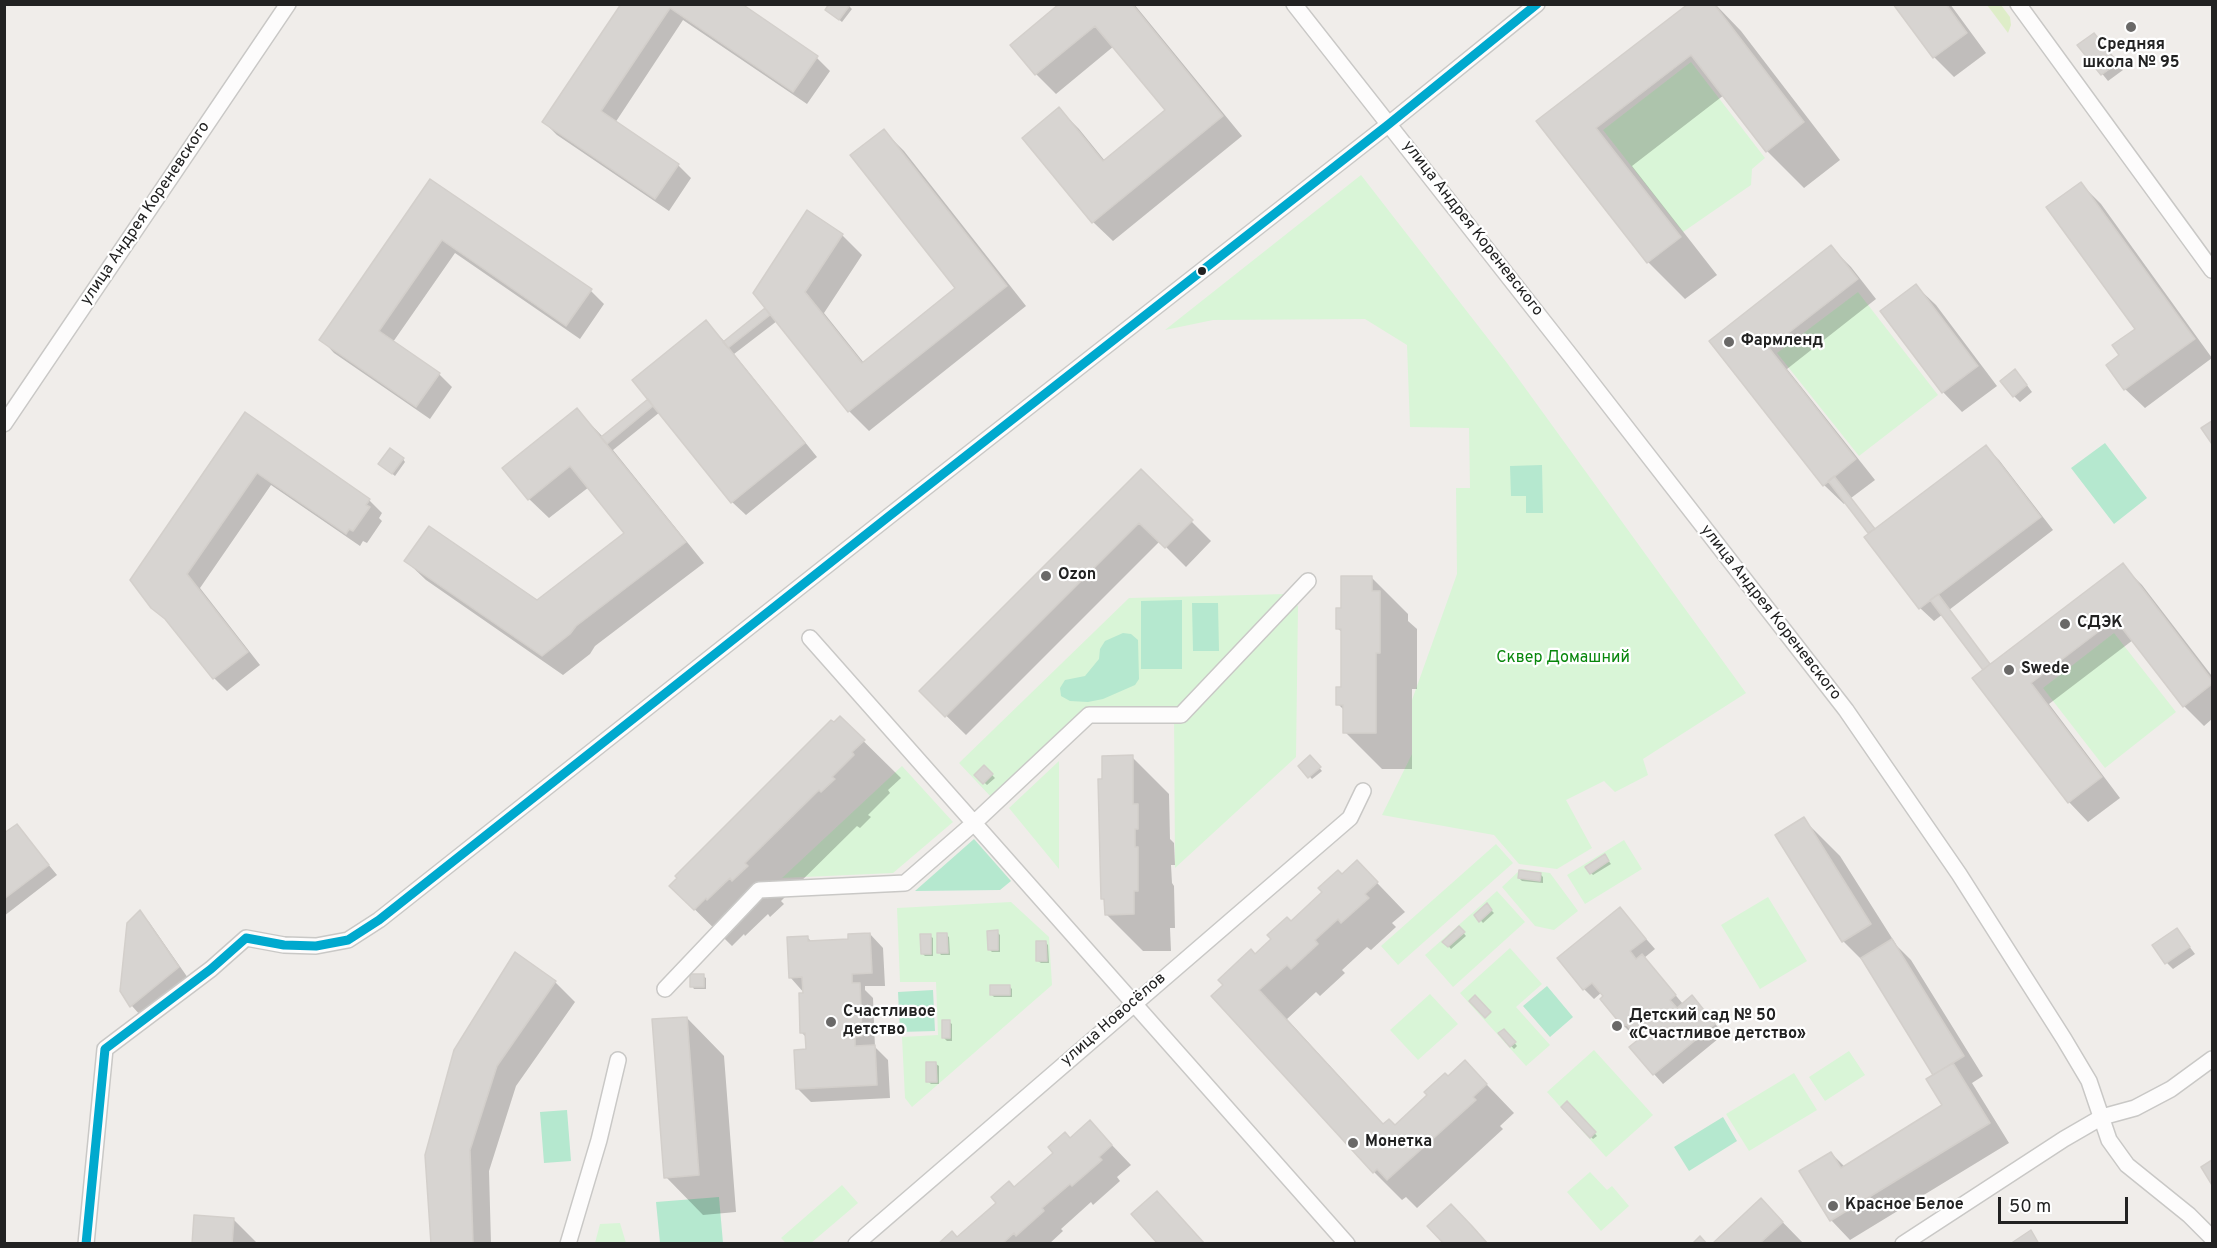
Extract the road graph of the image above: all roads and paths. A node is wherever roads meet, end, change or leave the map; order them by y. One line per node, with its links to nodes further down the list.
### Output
1 (288, 4): 7 (street, улица Андрея Кореневского)
2 (1294, 4): 5 (street, улица Андрея Кореневского)
3 (1537, 4): 5 (street)
4 (2018, 4): 6 (street)
5 (1389, 124): 16 (street, улица Андрея Кореневского); 18 (street)
6 (2212, 270)
7 (4, 424)
8 (1308, 581): 11 (street)
9 (810, 638): 11 (street)
10 (1364, 791): 13 (street, улица Новосёлов)
11 (974, 823): 12 (street); 13 (street)
12 (665, 989)
13 (1134, 1003): 20 (street, улица Новосёлов); 21 (street)
14 (2212, 1059): 16 (street)
15 (618, 1060): 19 (street)
16 (2102, 1118): 17 (street, улица Андрея Кореневского); 22 (street)
17 (2212, 1238)
18 (86, 1244)
19 (568, 1244)
20 (856, 1244)
21 (1347, 1244)
22 (1903, 1244)

